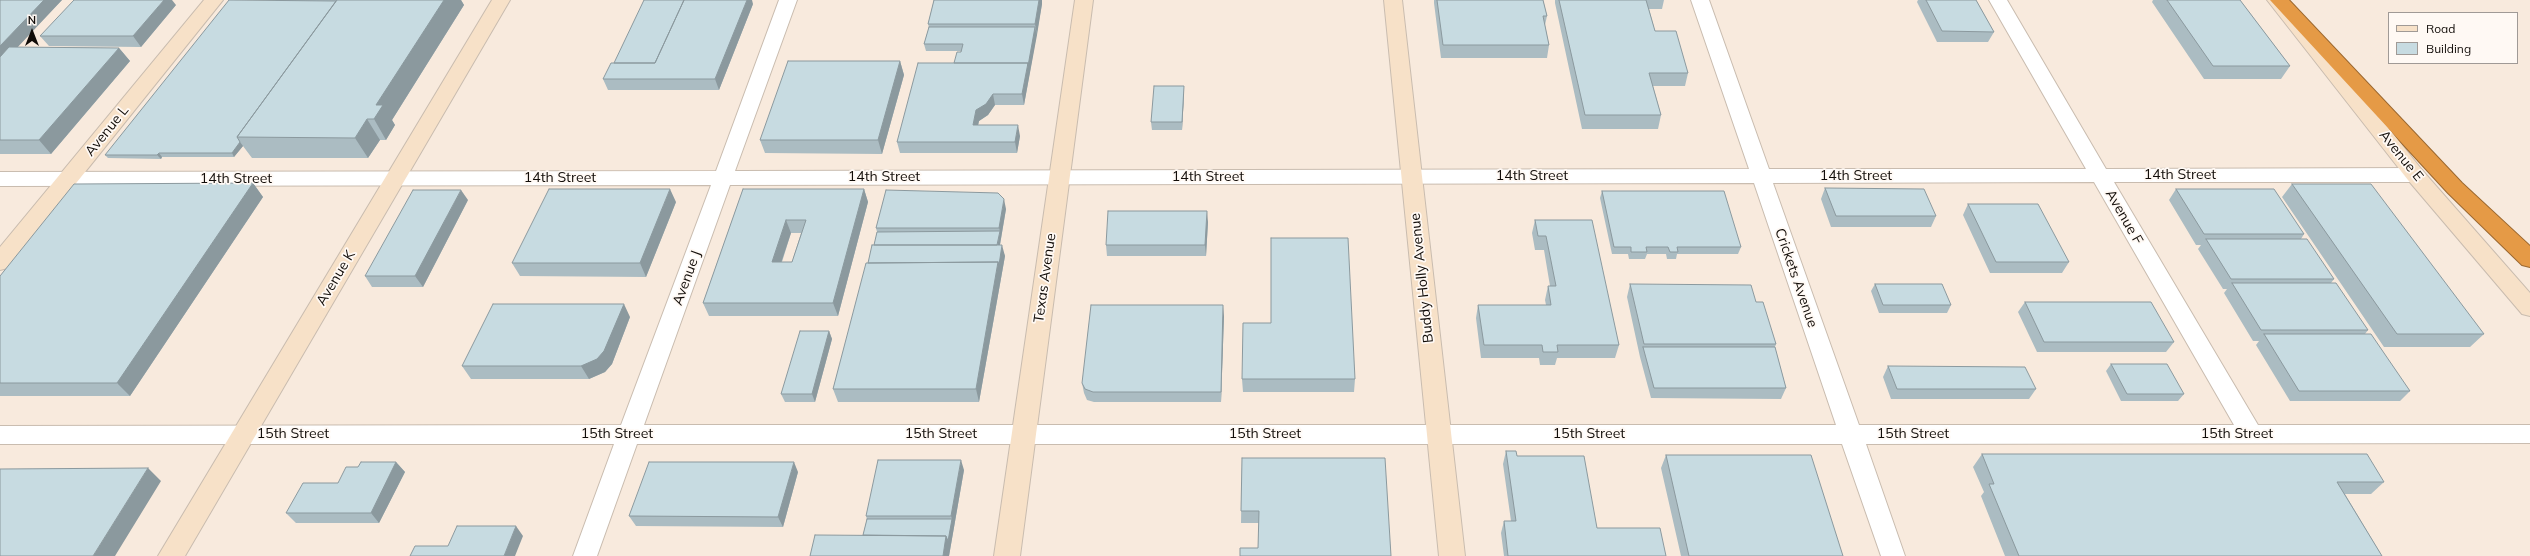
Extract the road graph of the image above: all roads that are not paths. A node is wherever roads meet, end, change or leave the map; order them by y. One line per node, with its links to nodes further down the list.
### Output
1 (214, 0): 17 (main road, Avenue L)
2 (501, 0): 14 (main road, Avenue K)
3 (788, 0): 15 (street, Avenue J)
4 (1084, 0): 13 (main road, Texas Avenue)
5 (1393, 0): 11 (main road, Buddy Holly Avenue)
6 (1700, 0): 12 (street, Crickets Avenue)
7 (1998, 0): 9 (street, Avenue F)
8 (2278, 0): 10 (main road, Avenue E); 18 (highway)
9 (2099, 175): 10 (street, 14th Street); 12 (street, 14th Street); 27 (street, Avenue F)
10 (2415, 175): 20 (main road, Avenue E)
11 (1411, 176): 12 (street, 14th Street); 13 (street, 14th Street); 25 (main road, Buddy Holly Avenue)
12 (1761, 176): 26 (street, Crickets Avenue)
13 (1059, 177): 15 (street, 14th Street); 24 (main road, Texas Avenue)
14 (395, 178): 15 (street, 14th Street); 17 (street, 14th Street); 22 (main road, Avenue K)
15 (724, 178): 23 (street, Avenue J)
16 (0, 179): 17 (street, 14th Street)
17 (68, 179): 19 (main road, Avenue L)
18 (2530, 258)
19 (0, 262)
20 (2530, 308)
21 (0, 434): 22 (street, 15th Street)
22 (243, 434): 23 (street, 15th Street); 29 (main road, Avenue K)
23 (630, 434): 24 (street, 15th Street); 30 (street, Avenue J)
24 (1024, 434): 25 (street, 15th Street); 31 (main road, Texas Avenue)
25 (1439, 434): 26 (street, 15th Street); 32 (main road, Buddy Holly Avenue)
26 (1850, 434): 27 (street, 15th Street); 33 (street, Crickets Avenue)
27 (2251, 434): 28 (street, 15th Street)
28 (2530, 434)
29 (171, 556)
30 (585, 556)
31 (1007, 556)
32 (1452, 556)
33 (1893, 556)

